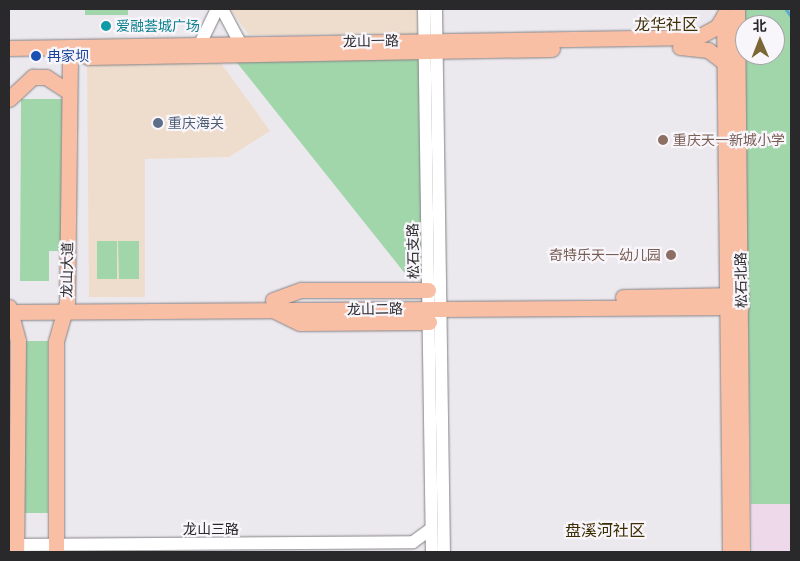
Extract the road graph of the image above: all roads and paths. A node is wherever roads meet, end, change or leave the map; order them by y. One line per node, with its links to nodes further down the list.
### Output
1 (424, 9): 7 (street, 松石支路)
2 (436, 9): 7 (street, 松石支路)
3 (728, 11): 7 (main road, 龙山一路); 11 (main road, 松石北路); 14 (main road, 松石北路)
4 (220, 13): 5 (street); 6 (street)
5 (240, 43): 6 (main road, 龙山一路); 7 (main road, 龙山一路)
6 (200, 44): 9 (main road, 龙山一路)
7 (431, 45): 9 (main road, 龙山一路); 11 (main road, 龙山一路); 15 (street, 松石支路)
8 (9, 48): 9 (main road, 龙山一路)
9 (70, 52): 10 (main road, 龙山一路); 12 (main road, 龙山大道)
10 (9, 58)
11 (725, 64): 14 (main road, 松石北路)
12 (70, 92): 13 (main road); 17 (main road, 龙山大道)
13 (9, 99)
14 (735, 301): 15 (main road, 龙山二路); 25 (main road, 松石北路); 26 (main road, 松石北路)
15 (433, 304): 16 (main road, 龙山二路); 16 (main road); 19 (street, 松石支路); 24 (street, 松石支路)
16 (274, 305): 17 (main road, 龙山二路)
17 (65, 307): 18 (main road, 龙山二路); 22 (main road, 龙山大道)
18 (9, 309): 21 (main road)
19 (431, 529): 20 (street); 23 (street, 松石支路)
20 (413, 542): 22 (street, 龙山三路); 23 (street)
21 (14, 548): 22 (street, 龙山三路)
22 (56, 549)
23 (430, 552)
24 (444, 552)
25 (730, 552)
26 (742, 552)

